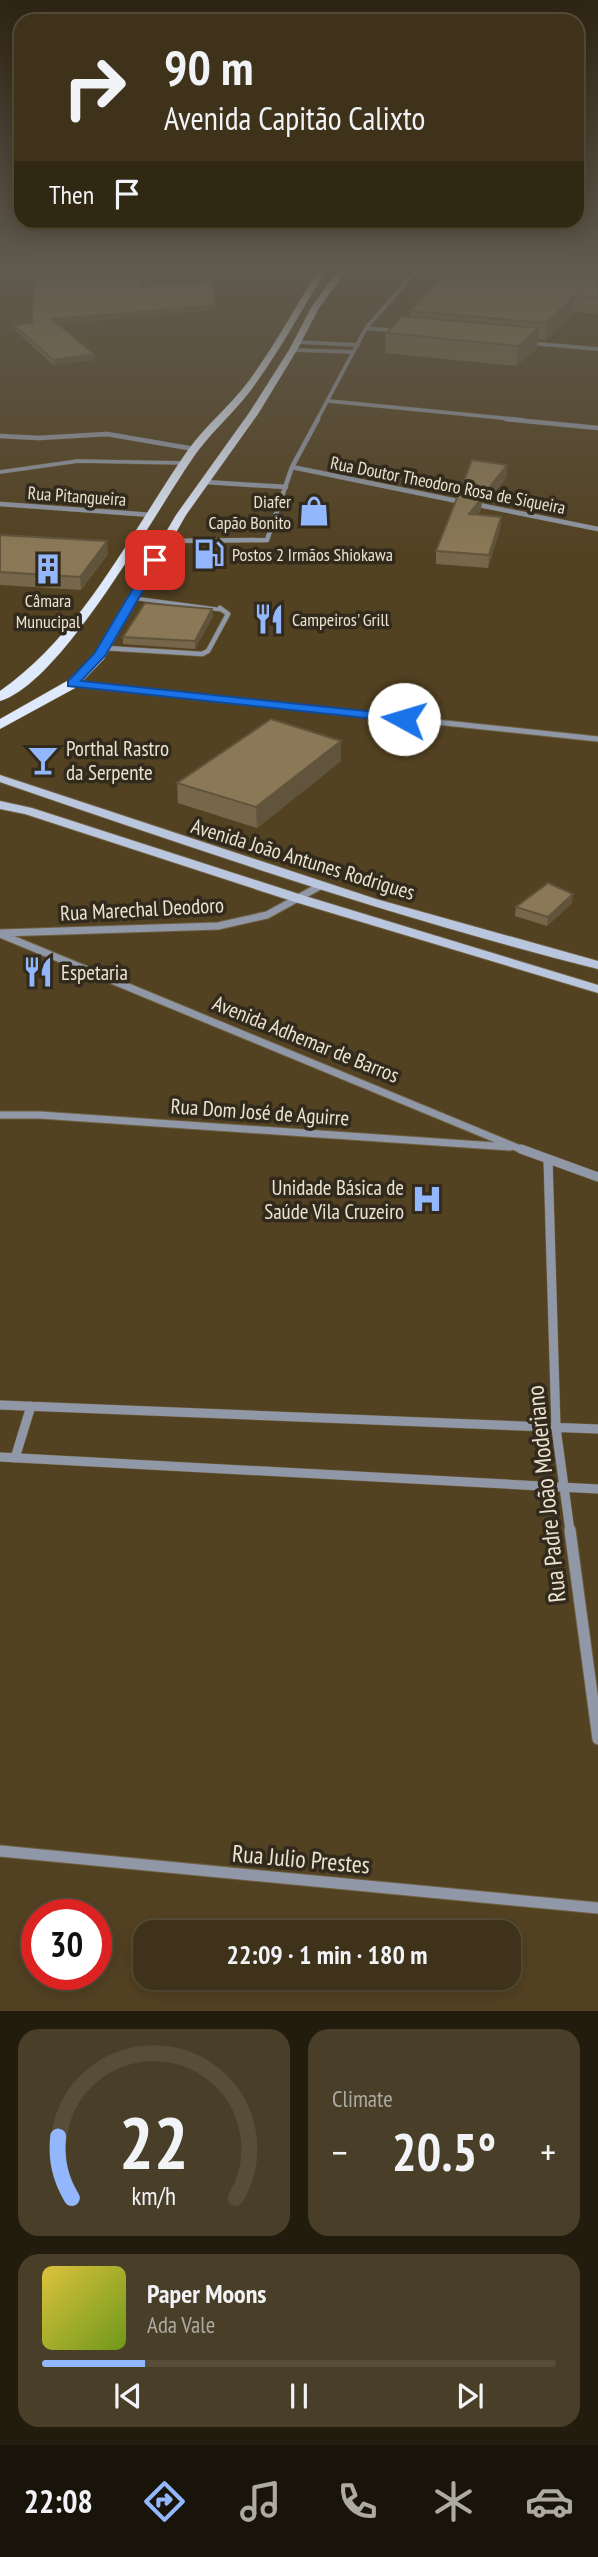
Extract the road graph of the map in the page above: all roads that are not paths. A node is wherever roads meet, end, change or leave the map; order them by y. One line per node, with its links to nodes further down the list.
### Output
1 (265, 363): 7 (main road)
2 (284, 363): 11 (main road)
3 (348, 363): 4 (street)
4 (329, 401): 5 (street); 9 (street)
5 (598, 428)
6 (0, 436): 7 (street)
7 (194, 449): 8 (main road)
8 (187, 463): 10 (lane); 14 (main road)
9 (292, 467): 12 (street); 15 (street, Rua Doutor Theodoro Rosa de Siqueira)
10 (0, 472)
11 (205, 482): 12 (street); 16 (main road)
12 (286, 487): 16 (street)
13 (0, 504): 14 (street, Rua Pitangueira)
14 (152, 515): 20 (main road)
15 (598, 529)
16 (167, 541): 17 (main road)
17 (133, 598): 18 (main road); 18 (lane)
18 (104, 648): 19 (main road)
19 (72, 684): 21 (main road); 22 (street)
20 (0, 697)
21 (0, 725)
22 (598, 739)
23 (0, 778): 25 (street, Avenida João Antunes Rodrigues)
24 (0, 805): 26 (street, Avenida João Antunes Rodrigues)
25 (320, 886): 26 (street, Rua Marechal Deodoro); 28 (street, Avenida João Antunes Rodrigues)
26 (300, 899): 27 (street, Rua Marechal Deodoro); 29 (street, Avenida João Antunes Rodrigues)
27 (0, 933): 31 (street, Avenida Adhemar de Barros)
28 (598, 965)
29 (598, 989)
30 (0, 1115): 31 (street, Rua Dom José de Aguirre)
31 (518, 1148): 32 (street, Avenida Adhemar de Barros)
32 (548, 1159): 33 (street, Avenida Adhemar de Barros); 36 (street, Rua Padre João Moderiano)
33 (598, 1177)
34 (0, 1405): 35 (street)
35 (31, 1406): 36 (street); 39 (street)
36 (556, 1427): 37 (street); 40 (street, Rua Padre João Moderiano)
37 (598, 1429)
38 (0, 1457): 39 (street)
39 (15, 1458): 40 (street)
40 (563, 1489): 41 (street); 42 (street, Rua Padre João Moderiano)
41 (598, 1489)
42 (598, 1740)
43 (0, 1851): 44 (street, Rua Julio Prestes)
44 (598, 1908)

